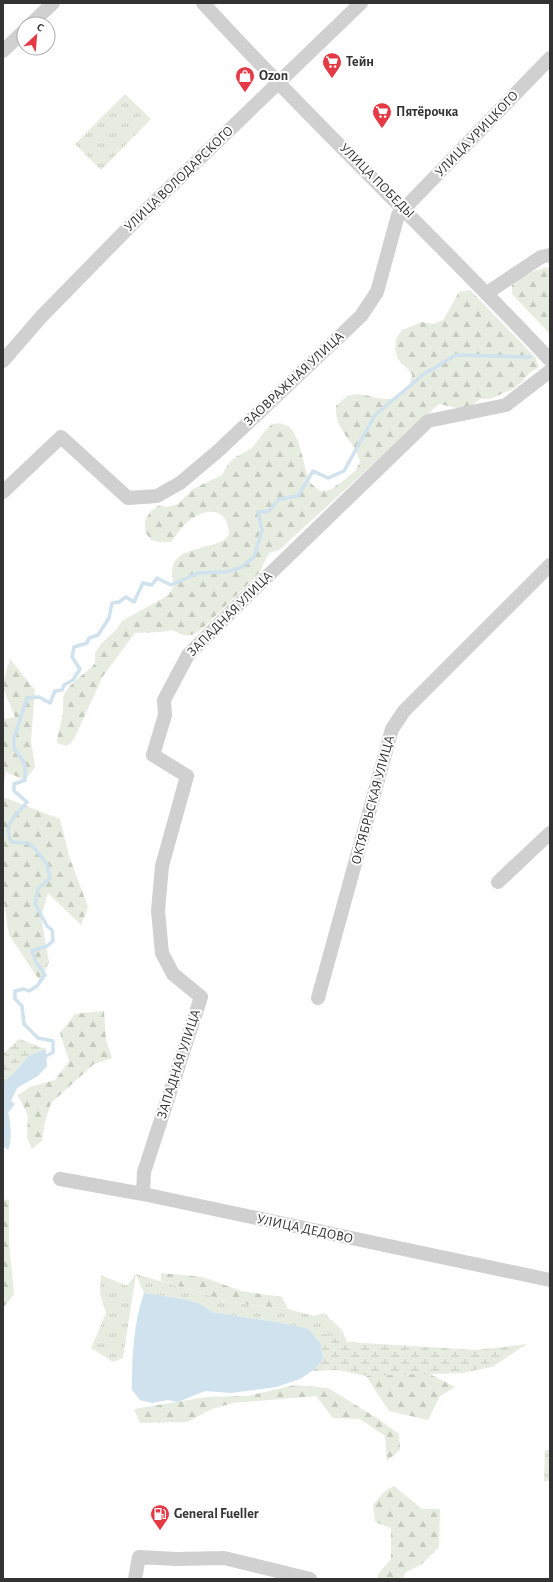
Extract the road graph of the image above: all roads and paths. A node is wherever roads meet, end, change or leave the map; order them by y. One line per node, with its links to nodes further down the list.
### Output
1 (53, 3): 4 (street)
2 (203, 3): 8 (street, УЛИЦА ПОБЕДЫ)
3 (361, 3): 8 (street, УЛИЦА ВОЛОДАРСКОГО)
4 (39, 16)
5 (16, 39): 6 (street)
6 (3, 51)
7 (550, 58): 9 (street, УЛИЦА УРИЦКОГО)
8 (279, 83): 9 (street, УЛИЦА ПОБЕДЫ); 13 (street, УЛИЦА ВОЛОДАРСКОГО)
9 (404, 209): 11 (street, УЛИЦА ПОБЕДЫ); 15 (street, ЗАОВРАЖНАЯ УЛИЦА)
10 (550, 255): 11 (street)
11 (487, 293): 12 (street, УЛИЦА ПОБЕДЫ)
12 (550, 360)
13 (3, 361)
14 (550, 371): 21 (street, ЗАПАДНАЯ УЛИЦА)
15 (3, 492)
16 (550, 565): 19 (street, ОКТЯБРЬСКАЯ УЛИЦА)
17 (550, 833): 18 (street)
18 (498, 882)
19 (318, 998)
20 (60, 1179): 21 (street, УЛИЦА ДЕДОВО)
21 (143, 1194): 22 (street, УЛИЦА ДЕДОВО)
22 (550, 1280)
23 (135, 1579): 24 (street)
24 (310, 1579)

